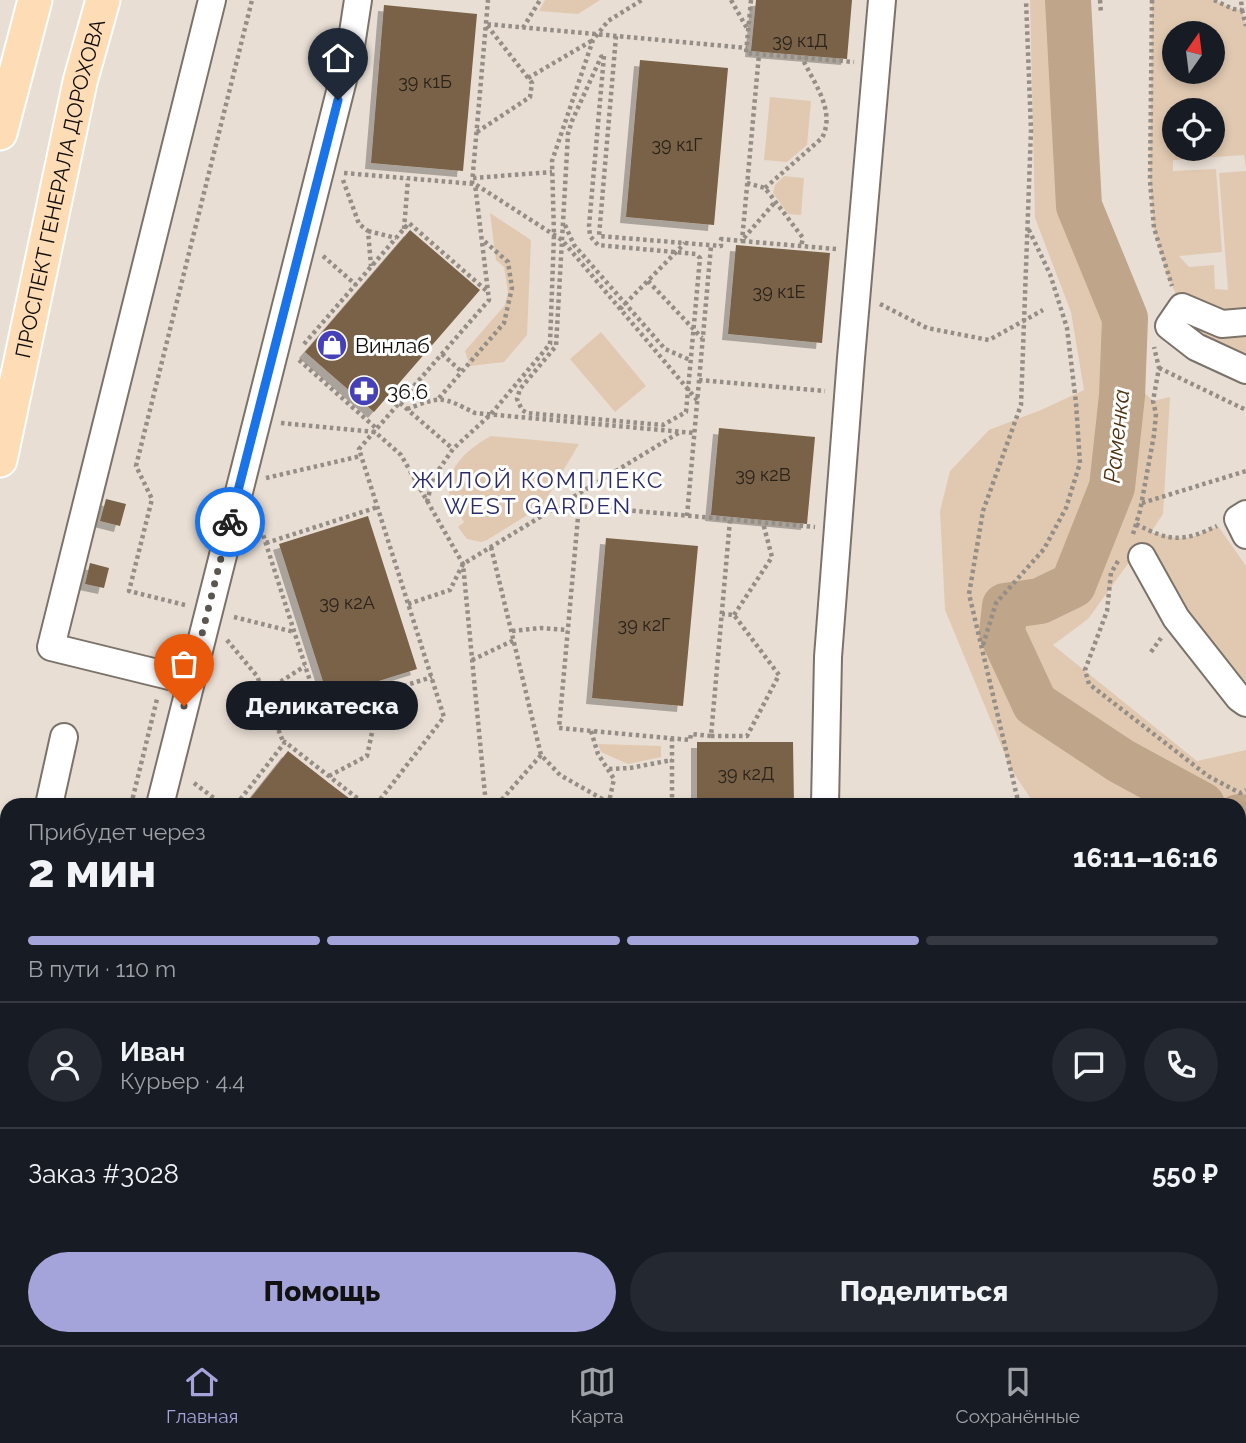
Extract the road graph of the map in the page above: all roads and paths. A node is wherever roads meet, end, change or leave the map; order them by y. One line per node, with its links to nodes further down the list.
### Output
1 (34, 0): 31 (main road)
2 (103, 0): 91 (main road, ПРОСПЕКТ ГЕНЕРАЛА ДОРОХОВА)
3 (212, 0): 119 (lane)
4 (252, 0): 94 (path)
5 (358, 0): 121 (lane)
6 (488, 0): 19 (path)
7 (540, 0): 21 (path)
8 (642, 0): 24 (path)
9 (731, 0): 22 (path)
10 (751, 0): 22 (path)
11 (882, 0): 60 (lane)
12 (1026, 0): 39 (path)
13 (1100, 0): 18 (path)
14 (1153, 0): 64 (path)
15 (1214, 0): 17 (path)
16 (1241, 0): 17 (path)
17 (1242, 10): 20 (path)
18 (1101, 13)
19 (486, 24): 21 (path); 29 (path); 30 (path)
20 (1246, 26)
21 (523, 28): 24 (path)
22 (748, 31): 25 (path)
23 (616, 36): 24 (path); 25 (path); 47 (path)
24 (595, 37): 29 (path); 32 (path)
25 (747, 48): 26 (path)
26 (759, 54): 27 (path); 35 (path)
27 (802, 58): 28 (path); 36 (path)
28 (858, 63)
29 (528, 78): 30 (path)
30 (477, 132): 34 (path)
31 (0, 133)
32 (552, 172): 34 (path); 42 (path)
33 (408, 179): 34 (path); 40 (path); 41 (path)
34 (473, 182): 42 (path); 44 (path)
35 (747, 183): 36 (path); 46 (path)
36 (765, 188): 37 (path)
37 (775, 202): 46 (path); 49 (path)
38 (564, 217): 45 (path); 52 (path); 53 (path)
39 (1027, 227): 65 (path); 116 (path)
40 (404, 229): 43 (path); 59 (path)
41 (368, 231): 43 (path); 56 (path)
42 (554, 235): 45 (path); 84 (path)
43 (396, 238): 56 (path)
44 (482, 240): 59 (path); 75 (path)
45 (562, 240): 50 (path); 55 (path)
46 (742, 240): 48 (path); 49 (path)
47 (685, 243): 48 (path); 53 (path)
48 (711, 246): 68 (path)
49 (801, 246): 51 (path)
50 (568, 247): 52 (path); 55 (path); 62 (path)
51 (841, 250)
52 (579, 251): 61 (path)
53 (676, 252): 57 (path); 67 (path)
54 (320, 254): 58 (path)
55 (561, 256): 77 (path)
56 (371, 267): 58 (path)
57 (648, 281): 61 (path); 67 (path)
58 (356, 285): 69 (path)
59 (489, 292): 70 (path)
60 (856, 292): 65 (path); 148 (lane)
61 (625, 304): 62 (path); 72 (path)
62 (620, 309): 77 (path)
63 (1043, 310): 65 (path)
64 (1175, 317): 66 (lane); 73 (path); 74 (lane)
65 (1025, 320): 116 (path)
66 (1246, 322)
67 (693, 328): 68 (path); 72 (path)
68 (702, 338): 76 (path)
69 (302, 346)
70 (442, 354): 75 (path); 81 (path)
71 (294, 356): 86 (path)
72 (690, 360): 77 (path)
73 (1159, 368): 83 (path); 96 (path)
74 (1246, 369)
75 (462, 372): 79 (path)
76 (699, 380): 78 (path); 80 (path)
77 (688, 388): 80 (path)
78 (812, 390)
79 (439, 398): 82 (path); 84 (path)
80 (697, 400): 88 (path)
81 (400, 403): 82 (path); 86 (path)
82 (407, 409): 89 (path)
83 (1246, 410)
84 (491, 414): 87 (path); 89 (path)
85 (276, 423): 86 (path)
86 (376, 430): 90 (path); 95 (path)
87 (680, 432): 88 (path); 106 (path)
88 (694, 433): 98 (path)
89 (453, 449): 95 (path)
90 (361, 456): 93 (path); 97 (path)
91 (0, 460)
92 (1246, 471): 96 (path)
93 (262, 479)
94 (152, 499)
95 (427, 502): 108 (path)
96 (1142, 503): 103 (path)
97 (378, 507): 105 (path); 109 (path)
98 (687, 516): 100 (path); 112 (path)
99 (258, 519): 105 (path)
100 (730, 520): 101 (path); 110 (path)
101 (763, 523): 104 (path); 111 (path)
102 (1243, 523): 103 (path)
103 (1136, 524): 107 (path)
104 (817, 527)
105 (266, 543): 118 (path)
106 (491, 547): 108 (path); 113 (path)
107 (1139, 555): 124 (lane); 135 (path)
108 (463, 564): 109 (path); 117 (path)
109 (408, 604): 120 (path)
110 (722, 614): 111 (path); 126 (path)
111 (734, 615): 126 (path)
112 (568, 630): 113 (path); 125 (path)
113 (512, 631): 115 (path)
114 (222, 634): 123 (path)
115 (514, 640): 117 (path); 130 (path)
116 (982, 648): 149 (path)
117 (472, 660): 143 (path)
118 (305, 666): 122 (path); 123 (path)
119 (163, 675): 121 (lane); 137 (path)
120 (432, 677): 122 (path); 142 (path)
121 (190, 681): 138 (lane)
122 (392, 690): 133 (path)
123 (263, 693): 129 (path)
124 (1246, 703)
125 (591, 731): 128 (path); 132 (path)
126 (711, 736): 128 (path)
127 (64, 737): 136 (lane)
128 (672, 738): 131 (path)
129 (284, 744): 133 (path); 140 (path)
130 (541, 755): 144 (path); 145 (path)
131 (672, 760): 132 (path); 147 (path)
132 (608, 769): 146 (path)
133 (329, 776): 141 (path)
134 (194, 783): 139 (path)
135 (1246, 790)
136 (51, 798)
137 (133, 798)
138 (162, 798)
139 (214, 798)
140 (242, 798)
141 (357, 798)
142 (381, 798)
143 (485, 798)
144 (503, 798)
145 (600, 798)
146 (612, 798)
147 (672, 798)
148 (825, 798)
149 (1017, 798)

